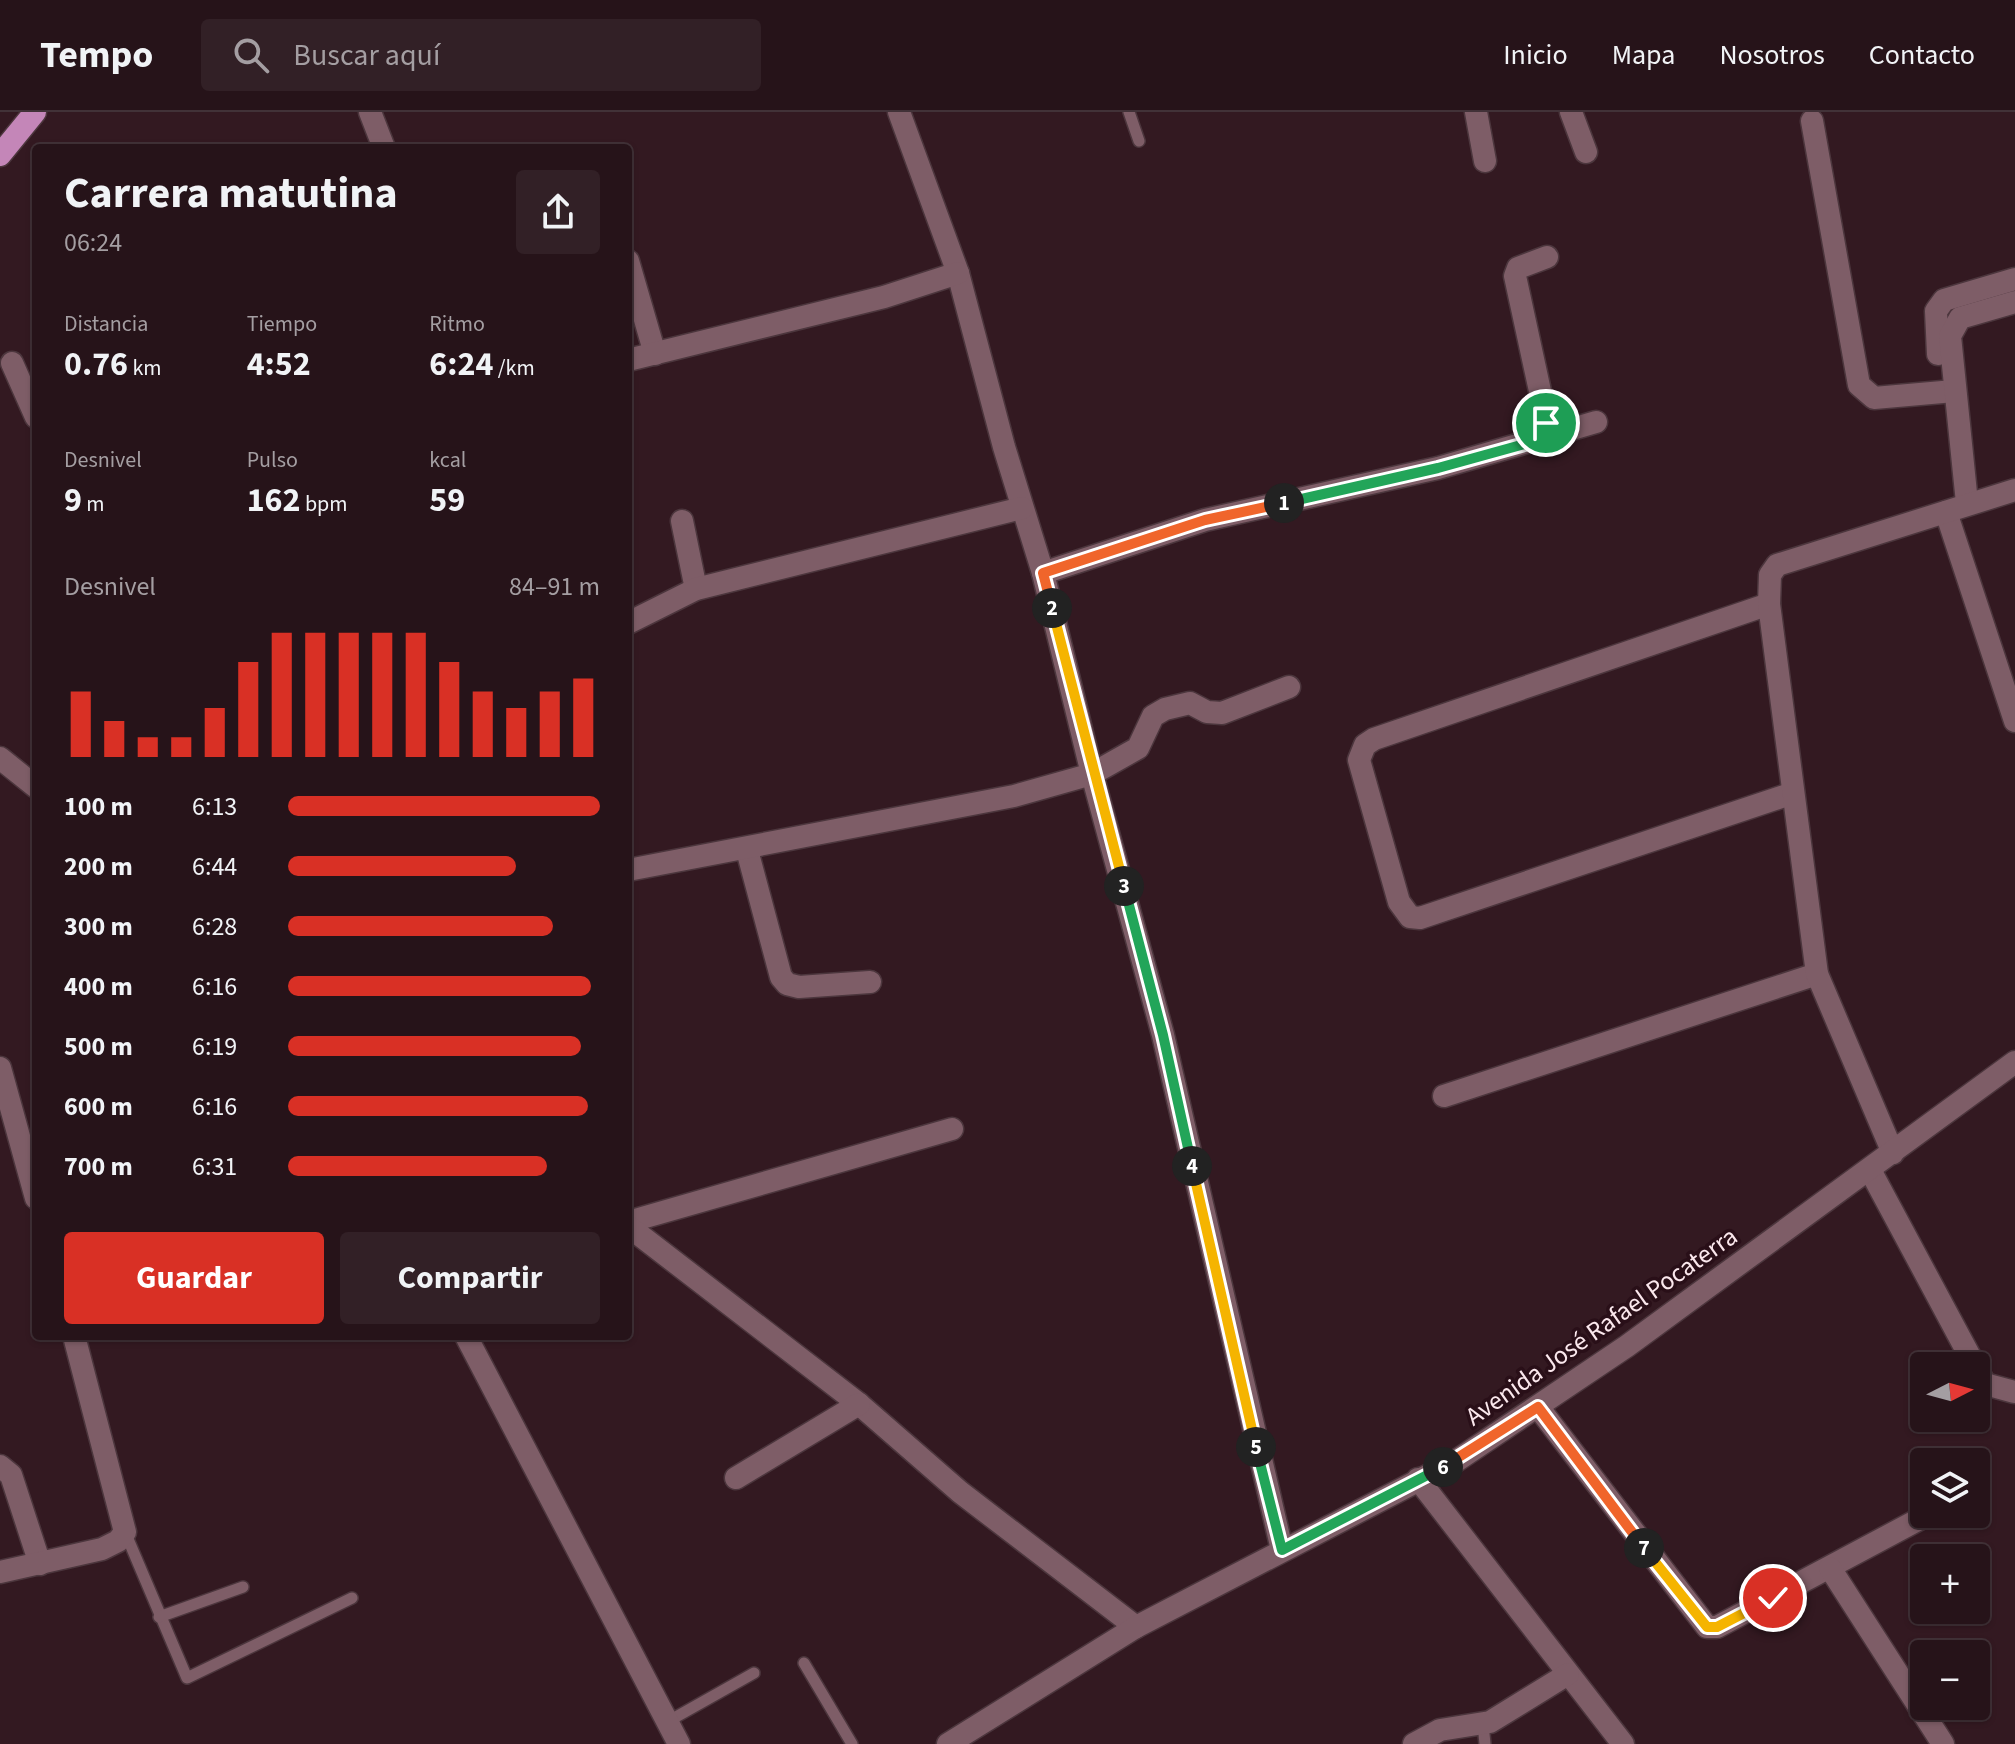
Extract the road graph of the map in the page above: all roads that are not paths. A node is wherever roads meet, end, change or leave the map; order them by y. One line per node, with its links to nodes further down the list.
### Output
1 (35, 112): 11 (highway)
2 (370, 112): 9 (street)
3 (899, 112): 14 (street)
4 (1129, 112): 8 (lane)
5 (1476, 112): 12 (street)
6 (1571, 112): 10 (street)
7 (1812, 121): 21 (street)
8 (1139, 141)
9 (382, 144)
10 (1586, 152)
11 (0, 155)
12 (1485, 161)
13 (1547, 257): 24 (street)
14 (958, 273): 18 (street); 27 (street)
15 (632, 275): 18 (street)
16 (2015, 279): 21 (street)
17 (2015, 302): 21 (street)
18 (655, 354): 19 (street)
19 (632, 359)
20 (12, 363): 22 (street)
21 (1947, 391): 26 (street)
22 (32, 408)
23 (1596, 422): 24 (street)
24 (1550, 437): 30 (street)
25 (2015, 490): 26 (street)
26 (1967, 503): 28 (street)
27 (1022, 508): 30 (street); 31 (street)
28 (1946, 512): 32 (street); 35 (street)
29 (682, 521): 31 (street)
30 (1043, 573): 37 (street)
31 (696, 589): 33 (street)
32 (1769, 604): 39 (street); 39 (street)
33 (632, 621)
34 (1289, 687): 37 (street)
35 (2015, 721)
36 (0, 758): 38 (street)
37 (1092, 774): 40 (street); 65 (street)
38 (32, 780)
39 (1793, 793): 42 (street)
40 (747, 850): 41 (street); 43 (street)
41 (632, 869)
42 (1817, 974): 46 (street); 48 (street)
43 (870, 982)
44 (2015, 1062): 48 (street, Avenida José Rafael Pocaterra)
45 (0, 1068): 50 (street)
46 (1444, 1096)
47 (952, 1129): 51 (street)
48 (1893, 1153): 49 (street, Avenida José Rafael Pocaterra)
49 (1870, 1170): 55 (street); 59 (street, Avenida José Rafael Pocaterra)
50 (32, 1184)
51 (632, 1223)
52 (632, 1227): 58 (street)
53 (75, 1340): 64 (street)
54 (468, 1340): 76 (street)
55 (1968, 1352)
56 (1990, 1385): 57 (street)
57 (2014, 1392)
58 (859, 1404): 61 (street); 72 (street)
59 (1538, 1407): 62 (street, Avenida José Rafael Pocaterra); 67 (street)
60 (0, 1466): 66 (street)
61 (736, 1478)
62 (1418, 1479): 65 (street, Avenida José Rafael Pocaterra); 75 (street)
63 (1910, 1524): 67 (street)
64 (125, 1532): 66 (street); 71 (lane)
65 (1282, 1550): 72 (street, Avenida José Rafael Pocaterra)
66 (40, 1564): 68 (street)
67 (1830, 1568): 83 (street)
68 (0, 1572)
69 (243, 1587): 71 (lane)
70 (352, 1598): 71 (lane)
71 (159, 1617)
72 (1136, 1627): 80 (street, Avenida José Rafael Pocaterra)
73 (804, 1663): 79 (lane)
74 (754, 1673): 76 (lane)
75 (1568, 1674): 77 (street); 82 (street)
76 (667, 1722): 78 (street)
77 (1484, 1734): 81 (street)
78 (679, 1744)
79 (852, 1744)
80 (948, 1744)
81 (1414, 1744)
82 (1623, 1744)
83 (1943, 1744)

